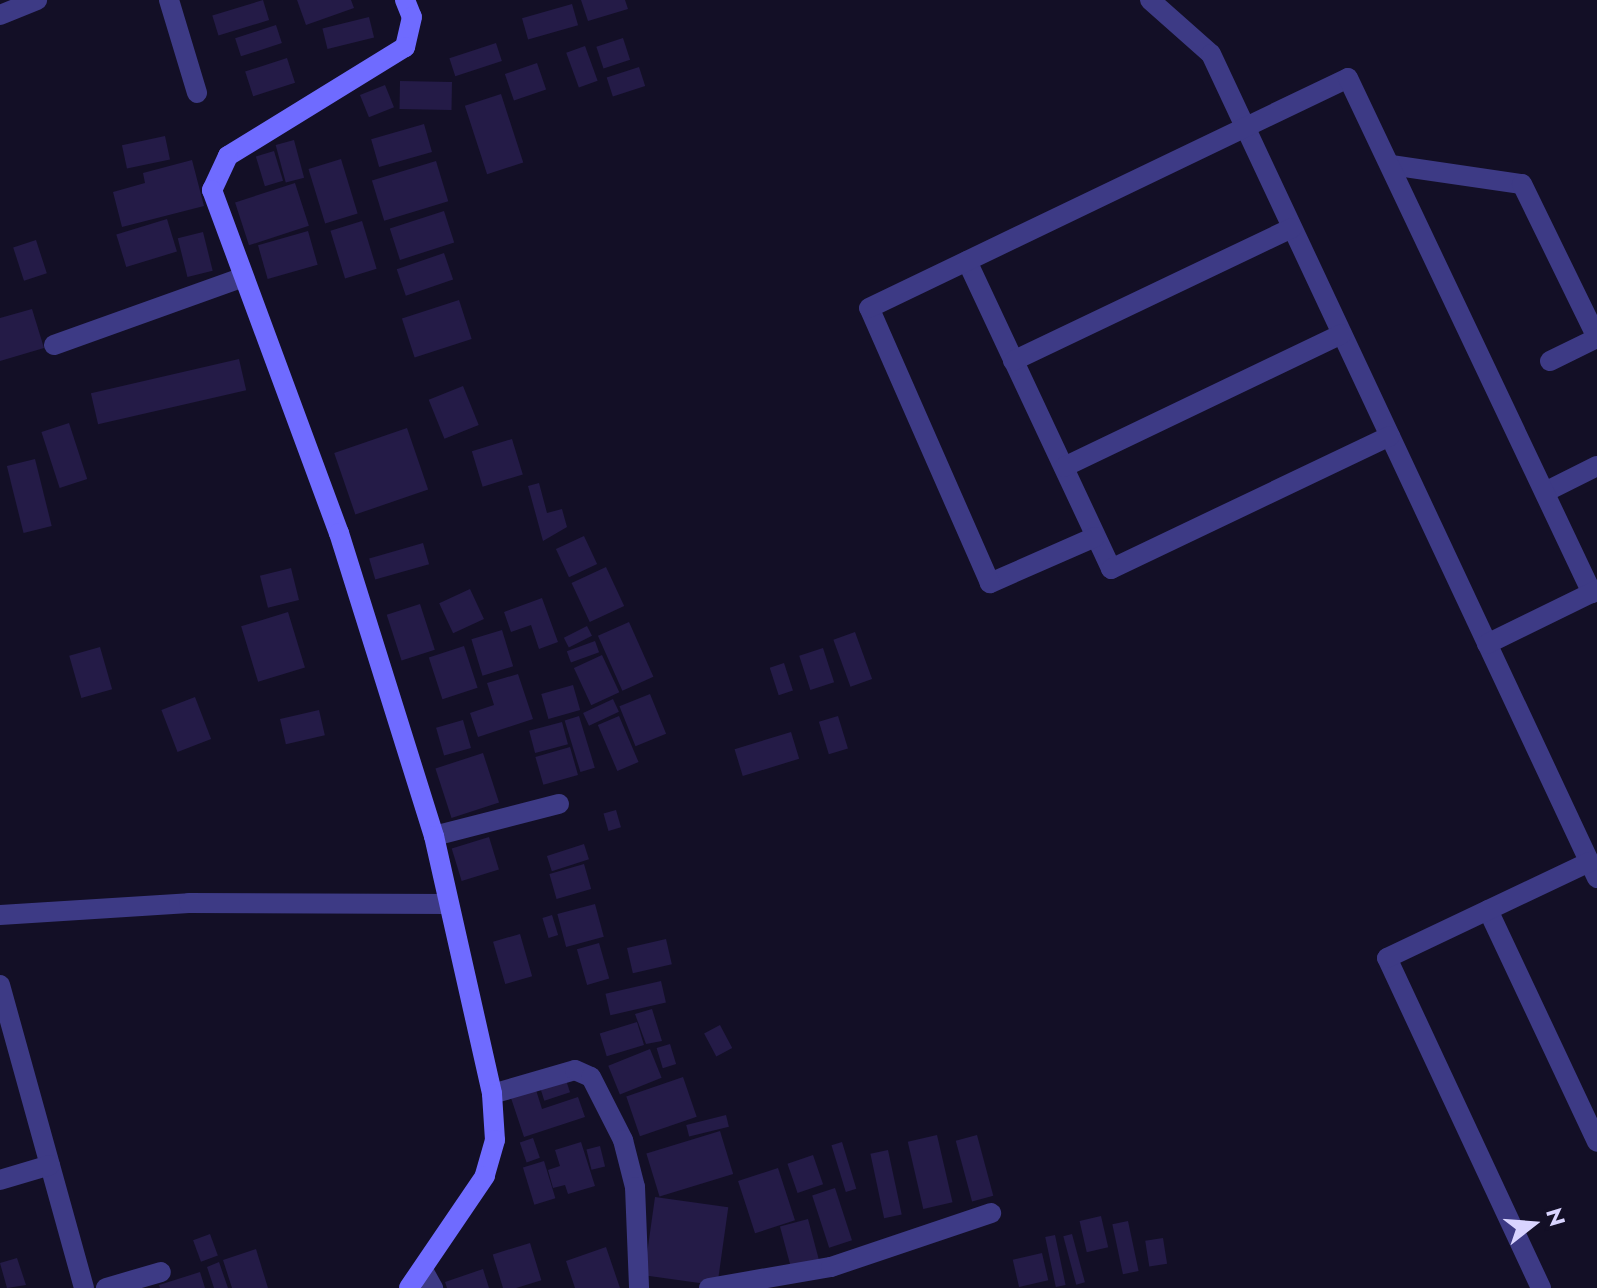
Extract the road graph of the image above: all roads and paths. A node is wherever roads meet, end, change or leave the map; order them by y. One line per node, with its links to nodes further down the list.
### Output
1 (37, 0): 5 (street)
2 (169, 0): 6 (street)
3 (405, 0): 11 (street)
4 (1150, 0): 7 (street)
5 (0, 15)
6 (197, 93)
7 (1245, 127): 8 (street); 9 (street); 10 (street)
8 (1391, 165): 13 (street); 20 (street)
9 (1292, 228): 12 (street); 15 (street)
10 (967, 261): 15 (street); 21 (street)
11 (241, 278): 14 (street); 25 (street)
12 (1342, 334): 17 (street); 19 (street)
13 (1597, 338): 16 (street)
14 (54, 345)
15 (1013, 361): 19 (street)
16 (1550, 361)
17 (1390, 436): 21 (street); 23 (street)
18 (1597, 466): 20 (street)
19 (1064, 467): 21 (street)
20 (1545, 492): 22 (street)
21 (1095, 537)
22 (1595, 591): 23 (street)
23 (1487, 644): 26 (street)
24 (559, 804): 25 (street)
25 (434, 836): 27 (street)
26 (1595, 874): 28 (street)
27 (448, 904): 29 (street); 32 (street)
28 (1488, 910): 33 (street); 44 (street)
29 (0, 915)
30 (0, 985): 31 (street)
31 (7, 1031): 34 (street)
32 (492, 1094): 38 (street); 42 (street)
33 (1597, 1142)
34 (50, 1165): 35 (street); 39 (street)
35 (0, 1180)
36 (991, 1213): 43 (street)
37 (161, 1272): 40 (street)
38 (428, 1279): 41 (street)
39 (84, 1288)
40 (106, 1288)
41 (409, 1288)
42 (639, 1288)
43 (709, 1288)
44 (1541, 1288)

